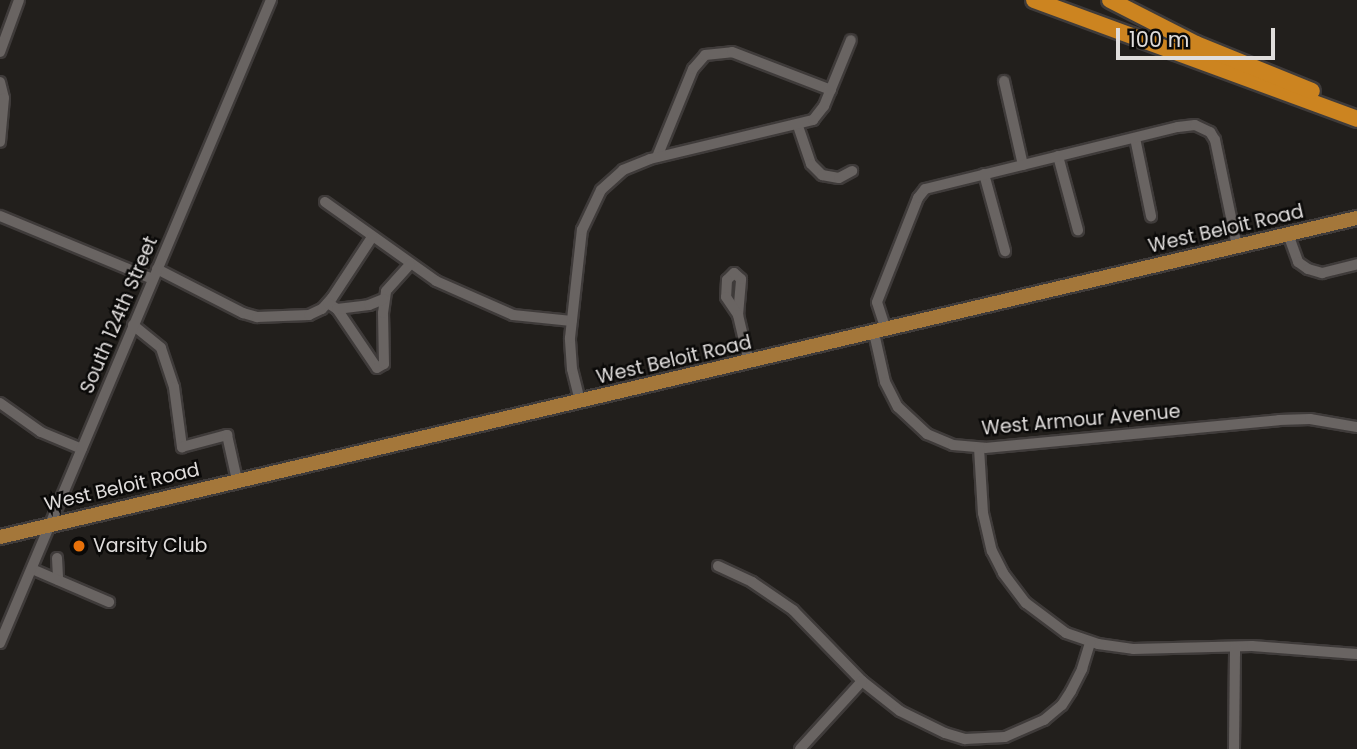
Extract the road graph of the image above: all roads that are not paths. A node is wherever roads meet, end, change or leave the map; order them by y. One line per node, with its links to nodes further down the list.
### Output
1 (19, 0): 6 (street)
2 (271, 0): 31 (street, South 124th Street)
3 (1034, 0): 11 (highway)
4 (1110, 0): 10 (highway)
5 (851, 40): 9 (street)
6 (0, 52)
7 (1004, 81): 17 (street)
8 (0, 82): 14 (street)
9 (831, 90): 12 (street); 16 (street)
10 (1357, 109)
11 (1357, 119)
12 (799, 126): 16 (street); 18 (street)
13 (1135, 138): 15 (street); 22 (street); 27 (street)
14 (0, 142)
15 (1058, 156): 17 (street); 24 (street)
16 (657, 157): 35 (street)
17 (1023, 165): 19 (street)
18 (852, 171)
19 (985, 174): 28 (street); 37 (street, West Armour Avenue)
20 (325, 202): 26 (street)
21 (0, 216): 31 (street)
22 (1151, 216)
23 (1357, 218): 25 (main road, West Beloit Road)
24 (1078, 230)
25 (1288, 234): 27 (main road, West Beloit Road); 30 (street)
26 (372, 237): 29 (street); 33 (street)
27 (1237, 246): 37 (main road, West Beloit Road)
28 (1005, 251)
29 (410, 264): 32 (street); 35 (street)
30 (1357, 264)
31 (155, 274): 33 (street); 36 (street, South 124th Street)
32 (384, 299): 33 (street); 33 (street)
33 (332, 306)
34 (738, 315): 38 (street)
35 (572, 321): 39 (street)
36 (134, 325): 43 (street, South 124th Street); 44 (street)
37 (880, 332): 38 (main road, West Beloit Road); 42 (street, West Armour Avenue)
38 (749, 362): 39 (main road, West Beloit Road)
39 (580, 401): 44 (main road, West Beloit Road)
40 (0, 403): 43 (street)
41 (1357, 428): 42 (street, West Armour Avenue)
42 (979, 448): 52 (street)
43 (82, 449): 45 (street, South 124th Street)
44 (237, 480): 45 (main road, West Beloit Road)
45 (51, 523): 46 (main road, West Beloit Road); 49 (street, South 124th Street)
46 (0, 537)
47 (57, 558): 50 (street)
48 (718, 566): 56 (street)
49 (32, 569): 50 (street); 53 (street, South 124th Street)
50 (58, 580): 51 (street)
51 (109, 602)
52 (1090, 642): 54 (street); 56 (street)
53 (0, 643)
54 (1235, 647): 55 (street); 58 (street)
55 (1357, 654)
56 (862, 681): 57 (street)
57 (800, 749)
58 (1234, 749)

